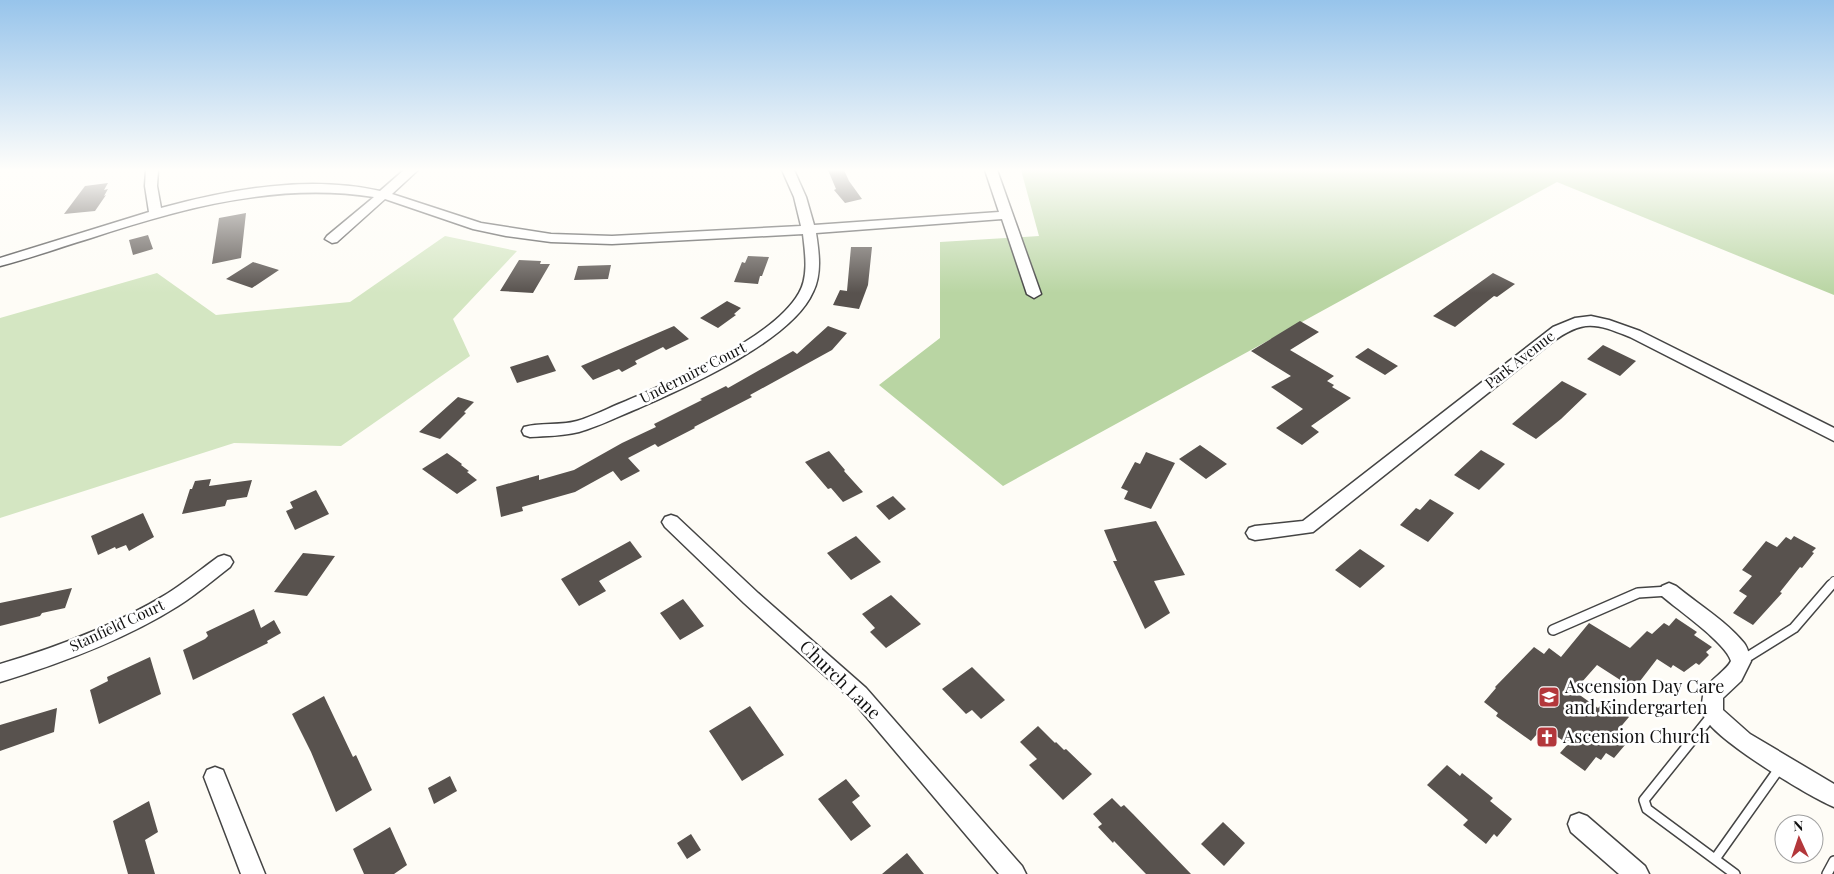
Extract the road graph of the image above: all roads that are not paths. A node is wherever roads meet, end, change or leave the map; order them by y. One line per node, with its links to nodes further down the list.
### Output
1 (165, 211): 6 (street)
2 (364, 211): 9 (street)
3 (431, 211): 8 (street)
4 (802, 211): 8 (street, Undermire Court)
5 (1005, 211): 7 (street)
6 (156, 213): 10 (street)
7 (1006, 215): 8 (street); 11 (street)
8 (808, 230): 12 (street, Undermire Court)
9 (332, 239)
10 (0, 262)
11 (1034, 294)
12 (530, 431)
13 (1834, 435): 15 (street, Park Avenue)
14 (671, 522): 30 (street, Church Lane)
15 (1255, 533)
16 (224, 562): 21 (street, Stanfield Court)
17 (1834, 581): 20 (lane)
18 (1670, 591): 19 (lane); 20 (street)
19 (1553, 630)
20 (1741, 661): 22 (street)
21 (0, 673)
22 (1713, 714): 23 (street); 27 (lane)
23 (1782, 765): 25 (street); 27 (lane)
24 (215, 777): 29 (street)
25 (1834, 796)
26 (1579, 824): 31 (street)
27 (1715, 859): 32 (lane)
28 (1834, 861): 33 (lane)
29 (253, 874)
30 (1014, 874)
31 (1637, 874)
32 (1735, 874)
33 (1827, 874)

